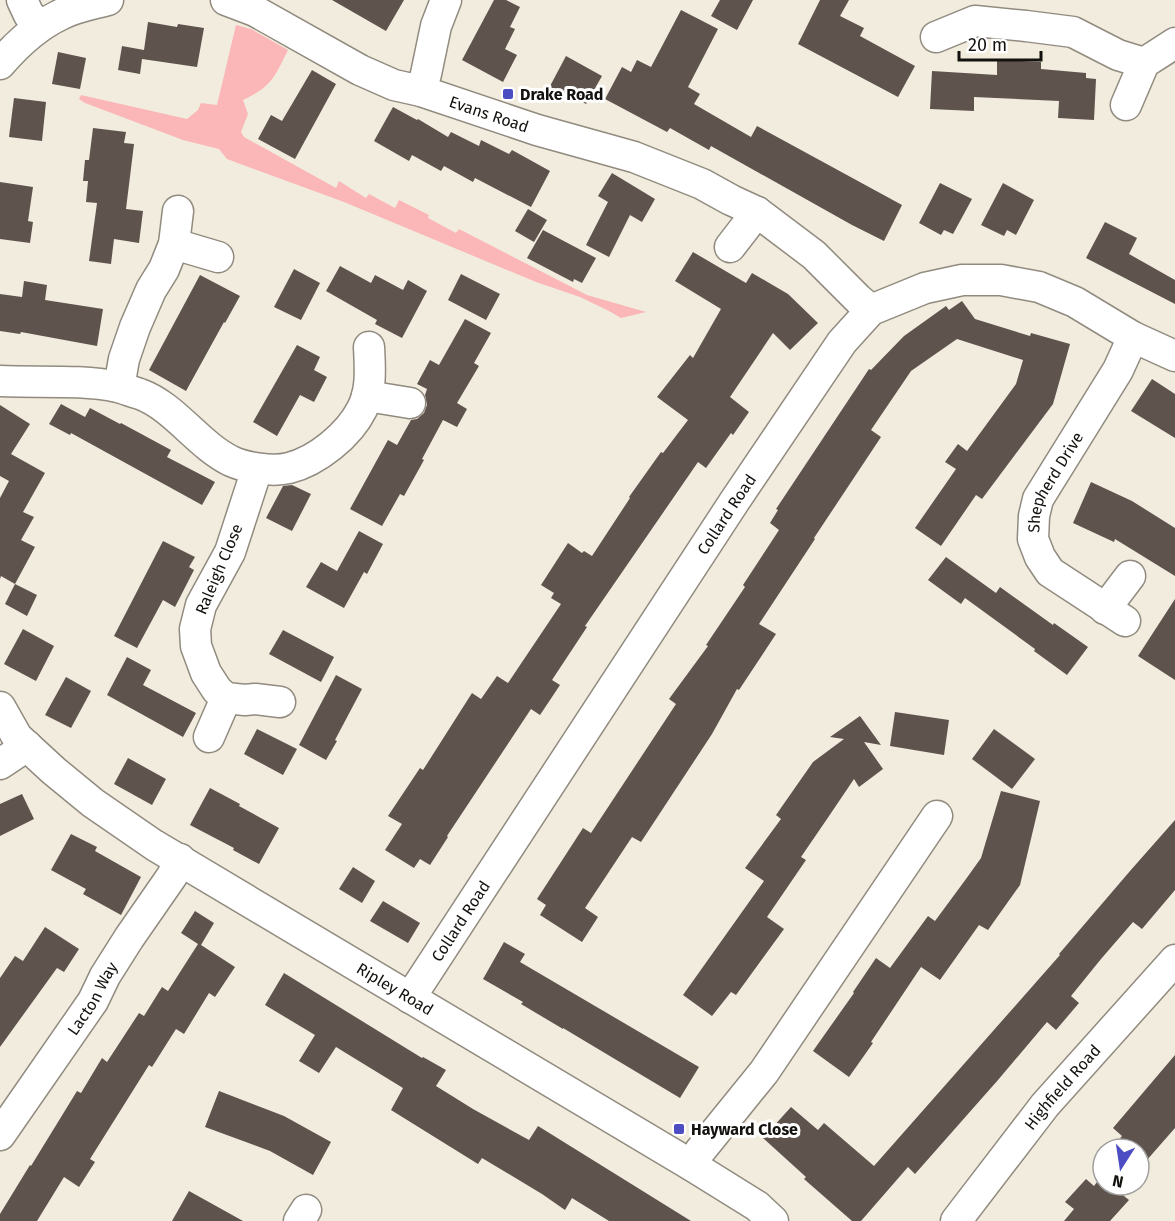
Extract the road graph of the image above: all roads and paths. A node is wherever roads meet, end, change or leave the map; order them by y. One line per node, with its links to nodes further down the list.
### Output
1 (22, 0): 6 (street)
2 (108, 0): 6 (street)
3 (226, 0): 11 (street, Evans Road)
4 (446, 0): 11 (street)
5 (971, 10): 7 (street); 9 (street)
6 (41, 26): 10 (street)
7 (936, 37)
8 (1175, 43): 9 (street)
9 (1144, 63): 12 (street)
10 (0, 64)
11 (421, 91): 14 (street, Evans Road)
12 (1126, 105)
13 (178, 211): 15 (street)
14 (758, 212): 16 (street); 18 (street, Evans Road)
15 (174, 244): 17 (street); 23 (street)
16 (730, 248)
17 (218, 257)
18 (871, 310): 19 (street, Collard Road); 37 (street, Collard Road)
19 (1133, 337): 21 (street, Collard Road); 27 (street, Shepherd Drive)
20 (369, 347): 24 (street)
21 (1175, 356)
22 (0, 381): 23 (street)
23 (119, 387): 26 (street)
24 (367, 396): 25 (street); 26 (street)
25 (410, 403)
26 (257, 469): 28 (street, Raleigh Close)
27 (1130, 576)
28 (226, 698): 29 (street); 31 (street)
29 (280, 702)
30 (0, 707): 32 (street, Ripley Road)
31 (209, 737)
32 (27, 746): 33 (street); 35 (street, Ripley Road)
33 (0, 764)
34 (937, 816): 39 (street)
35 (180, 860): 37 (street, Ripley Road); 38 (street, Lacton Way)
36 (1175, 960): 41 (street, Highfield Road)
37 (410, 998): 39 (street, Ripley Road)
38 (0, 1135)
39 (691, 1165): 40 (street, Ripley Road)
40 (774, 1221)
41 (956, 1221)

